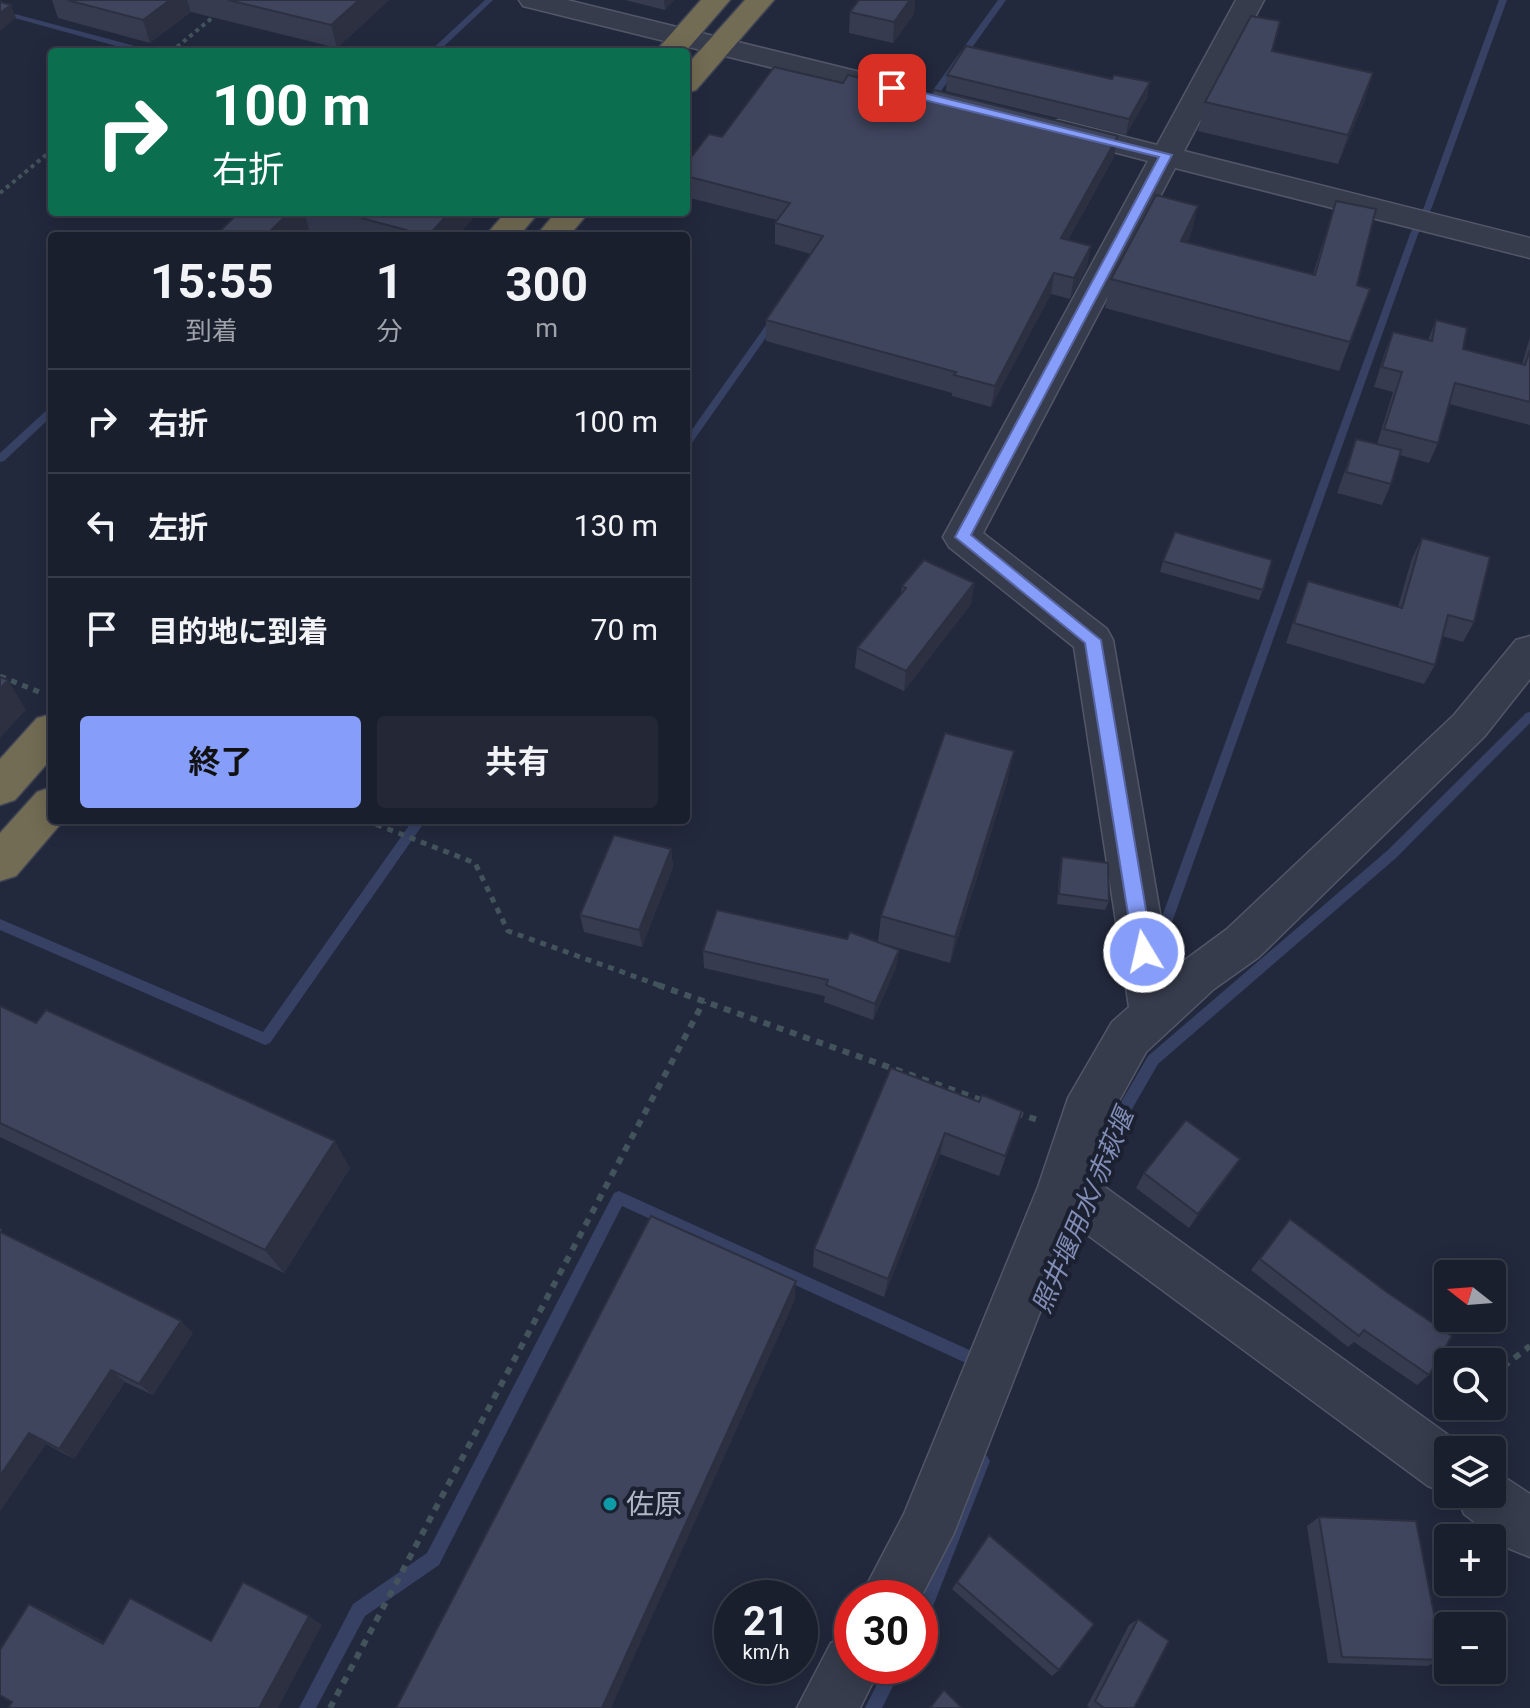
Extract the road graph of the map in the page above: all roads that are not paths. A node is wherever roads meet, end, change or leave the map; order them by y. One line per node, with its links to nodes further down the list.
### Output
1 (533, 0): 5 (street)
2 (716, 0): 5 (highway)
3 (760, 0): 6 (highway)
4 (1250, 0): 10 (street)
5 (676, 44): 6 (street)
6 (719, 46): 7 (highway); 8 (street)
7 (690, 79)
8 (937, 99)
9 (1029, 122): 10 (street)
10 (1166, 155): 15 (street); 21 (street)
11 (519, 216): 13 (highway)
12 (570, 216): 14 (highway)
13 (505, 232)
14 (556, 232)
15 (1530, 248)
16 (1530, 651): 21 (street)
17 (48, 734): 18 (highway)
18 (0, 788)
19 (48, 809): 20 (highway)
20 (0, 863)
21 (1154, 1015): 22 (street)
22 (1063, 1187): 23 (street); 26 (street)
23 (1434, 1456)
24 (1502, 1508): 25 (street)
25 (1530, 1529)
26 (899, 1580)
27 (841, 1684): 28 (street)
28 (827, 1708)

